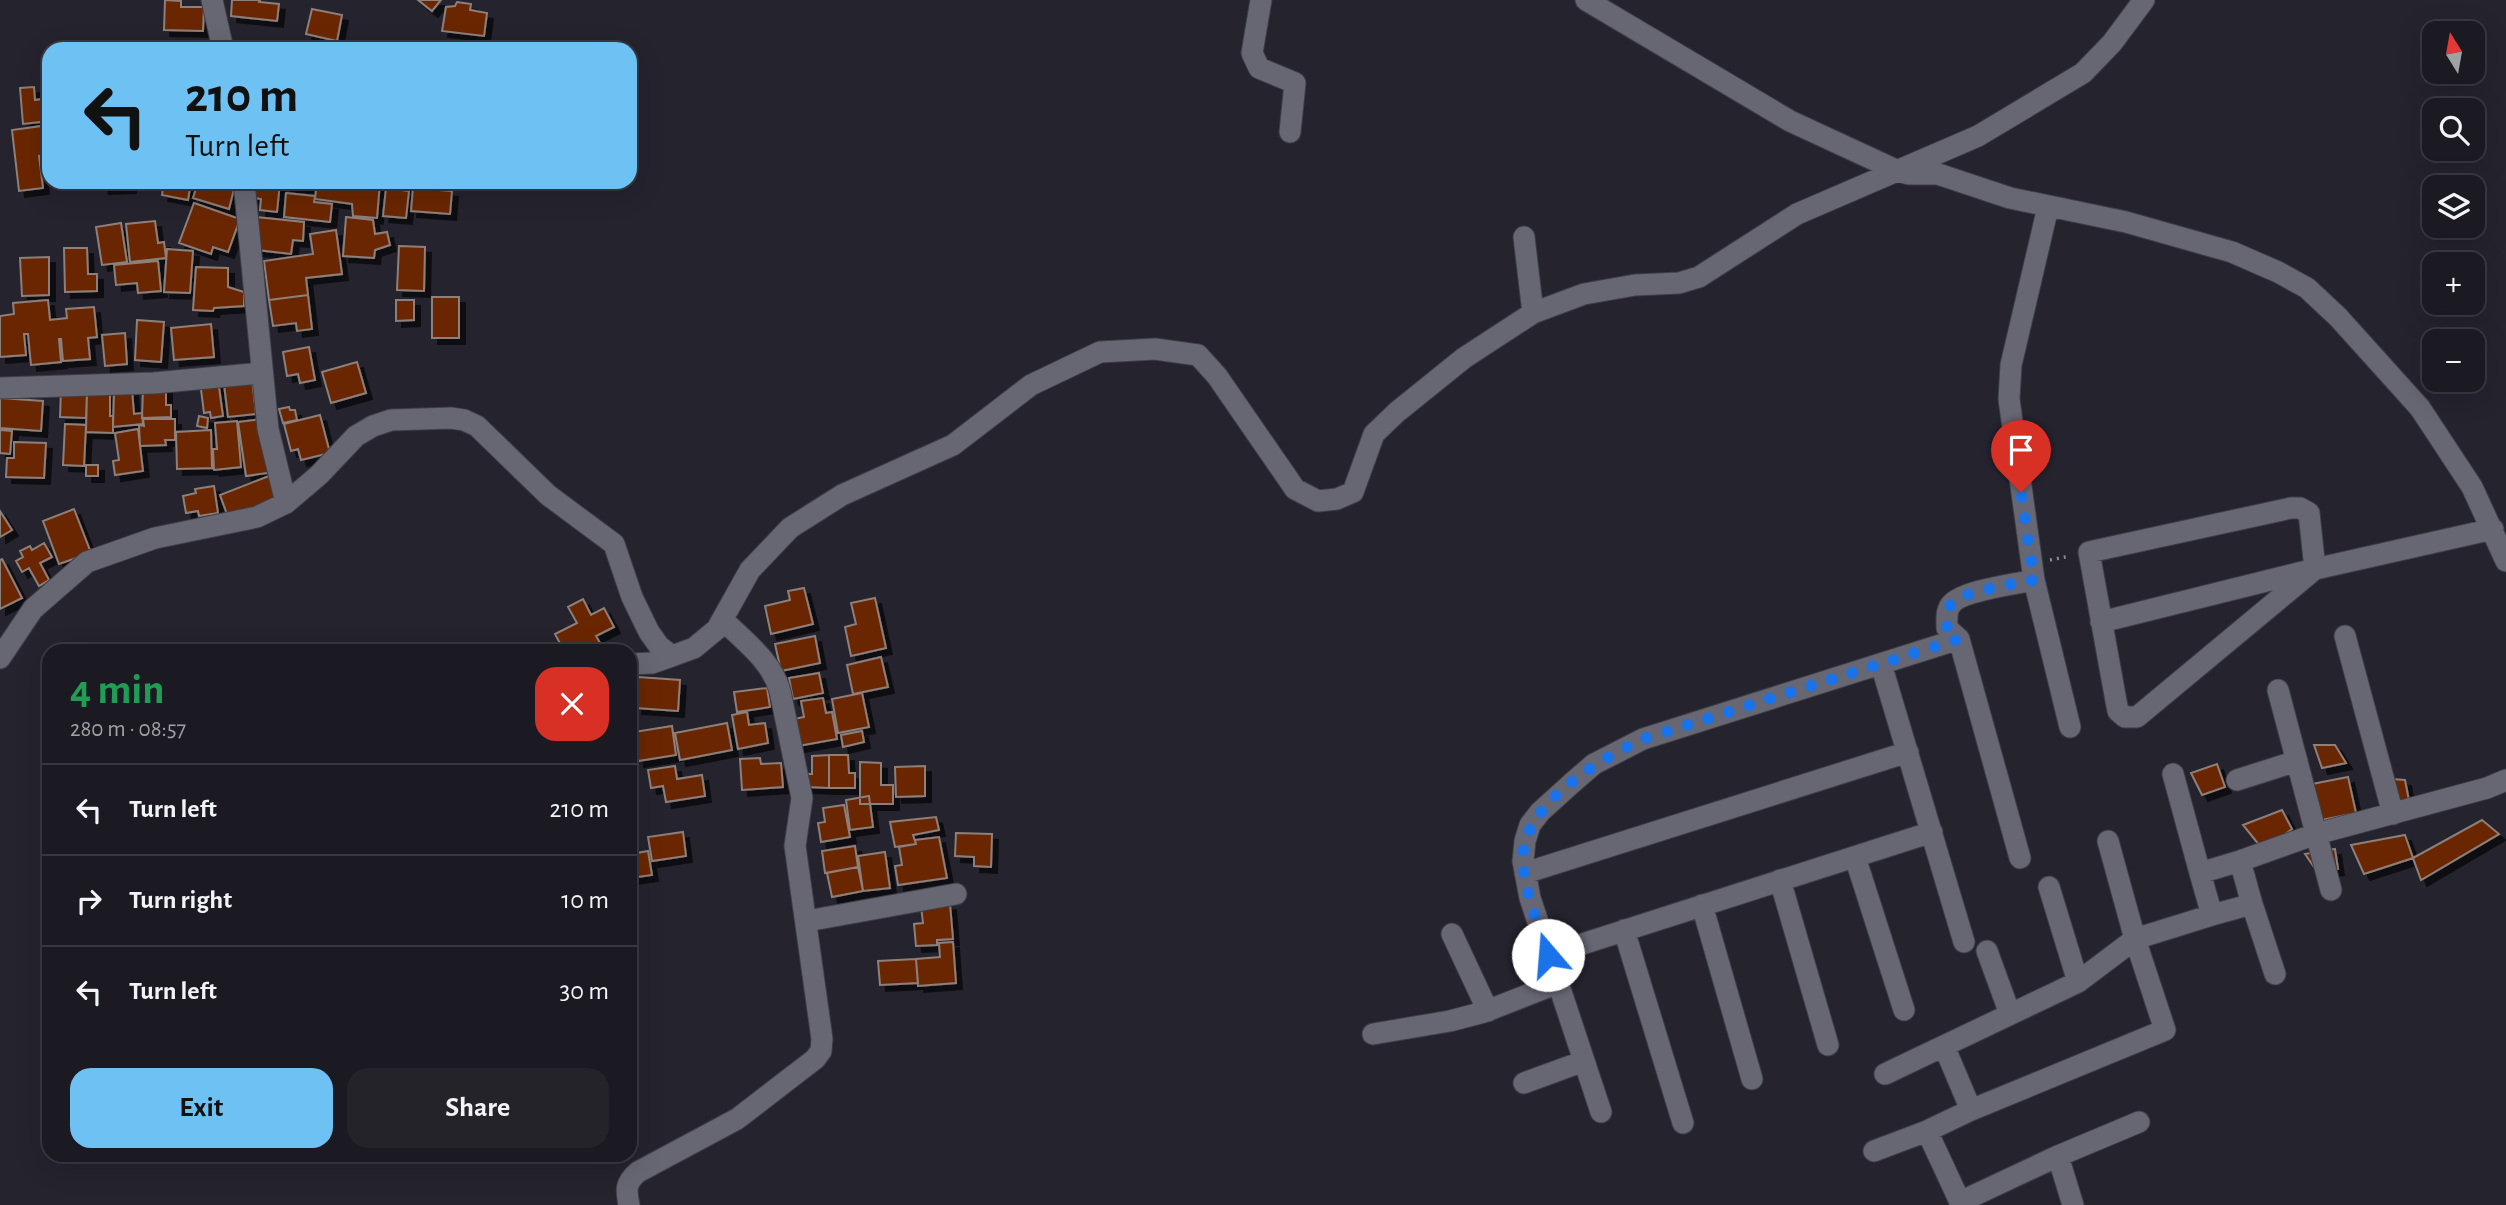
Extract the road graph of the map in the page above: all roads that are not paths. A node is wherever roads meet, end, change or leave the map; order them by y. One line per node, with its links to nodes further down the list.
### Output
1 (212, 0): 5 (street)
2 (1261, 0): 6 (street)
3 (1586, 0): 7 (street)
4 (2144, 0): 7 (street)
5 (221, 42)
6 (1290, 132)
7 (1903, 172): 9 (street); 11 (street)
8 (245, 189): 12 (street)
9 (2048, 207): 15 (street); 18 (street)
10 (1524, 237): 11 (street)
11 (1533, 313): 19 (street)
12 (262, 373): 13 (street); 14 (street)
13 (0, 388)
14 (286, 503): 23 (street); 24 (street)
15 (2493, 529): 16 (street); 17 (street)
16 (2506, 561)
17 (2315, 569): 20 (street); 20 (street); 20 (street)
18 (2032, 572): 22 (street); 28 (street)
19 (723, 620): 23 (street); 50 (street)
20 (2101, 622)
21 (2345, 636): 34 (street)
22 (1959, 639): 26 (street); 39 (street)
23 (672, 656): 25 (street)
24 (0, 659)
25 (637, 664)
26 (1881, 664): 29 (street); 41 (street)
27 (2278, 690): 30 (street)
28 (2070, 727)
29 (1908, 752): 35 (street); 41 (street)
30 (2297, 761): 32 (street); 36 (street)
31 (2174, 774): 42 (street)
32 (2237, 780)
33 (2506, 780): 34 (street)
34 (2393, 814): 36 (street)
35 (1932, 832): 38 (street); 54 (street)
36 (2316, 834): 40 (street); 45 (street)
37 (2108, 841): 53 (street)
38 (1854, 857): 43 (street); 61 (street)
39 (2020, 858)
40 (2240, 861): 42 (street); 47 (street)
41 (1525, 873): 56 (street)
42 (2200, 873): 49 (street)
43 (1780, 880): 48 (street); 64 (street)
44 (2049, 887): 58 (street)
45 (2331, 890)
46 (956, 894): 50 (street)
47 (2252, 904): 49 (street); 57 (street)
48 (1702, 905): 51 (street); 68 (street)
49 (2212, 915): 53 (street)
50 (807, 921): 77 (street)
51 (1624, 930): 56 (street); 73 (street)
52 (1452, 934): 60 (street)
53 (2135, 939): 58 (street); 70 (street)
54 (1964, 942)
55 (1987, 951): 62 (street)
56 (1548, 955): 59 (street)
57 (2275, 974)
58 (2078, 982): 62 (street)
59 (1558, 984): 60 (street); 66 (street)
60 (1488, 1010): 63 (street)
61 (1905, 1010)
62 (2010, 1014): 65 (street)
63 (1373, 1034)
64 (1828, 1045)
65 (1944, 1046): 67 (street); 70 (street)
66 (1584, 1061): 69 (street); 71 (street)
67 (1885, 1074)
68 (1752, 1079)
69 (1524, 1083)
70 (1971, 1110): 74 (street)
71 (1601, 1112)
72 (2139, 1122): 76 (street)
73 (1683, 1123)
74 (1927, 1131): 75 (street); 76 (street)
75 (1874, 1151)
76 (2058, 1156): 78 (street)
77 (629, 1205)
78 (2073, 1205)

